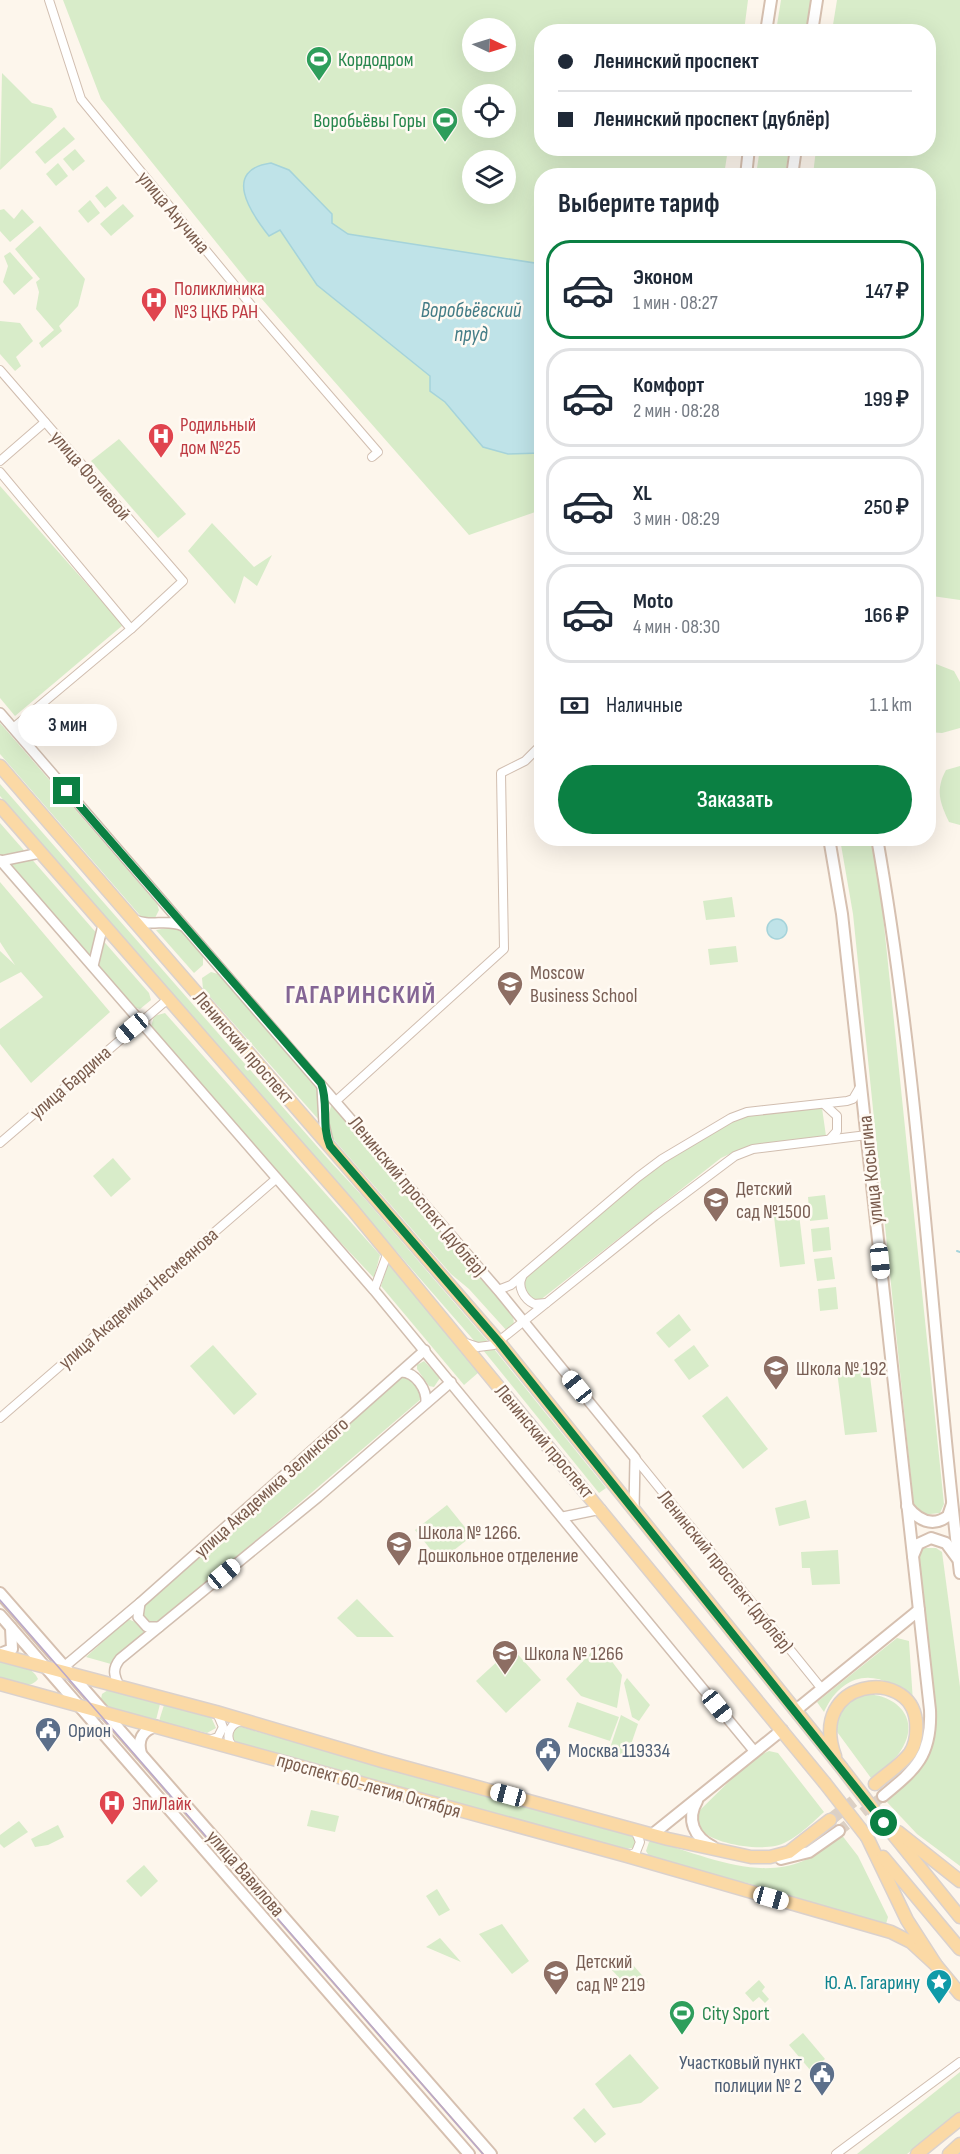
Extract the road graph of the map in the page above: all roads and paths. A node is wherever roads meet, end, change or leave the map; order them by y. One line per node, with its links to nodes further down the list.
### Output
1 (49, 0): 8 (street, улица Анучина)
2 (771, 0): 4 (main road)
3 (817, 0): 5 (main road)
4 (767, 24)
5 (813, 24)
6 (0, 370): 7 (street, улица Фотиевой)
7 (45, 422): 9 (street); 11 (street, улица Фотиевой)
8 (372, 457)
9 (0, 461)
10 (0, 472): 11 (street)
11 (131, 629): 13 (street)
12 (0, 713): 13 (street, Ленинский проспект (дублёр))
13 (12, 728): 23 (street, Ленинский проспект (дублёр))
14 (534, 752): 29 (street)
15 (0, 766): 21 (main road, Ленинский проспект)
16 (0, 806): 19 (main road, Ленинский проспект)
17 (830, 846): 28 (main road, улица Косыгина)
18 (878, 846): 50 (main road)
19 (40, 853): 20 (street); 22 (main road, Ленинский проспект)
20 (0, 861): 24 (street)
21 (133, 919): 23 (street); 34 (main road, Ленинский проспект)
22 (103, 925): 24 (street); 25 (main road, Ленинский проспект)
23 (185, 927): 27 (street, Ленинский проспект (дублёр))
24 (93, 966): 26 (street)
25 (168, 999): 26 (street, улица Бардина); 36 (main road, Ленинский проспект)
26 (141, 1021): 33 (street, улица Бардина); 35 (street)
27 (321, 1083): 29 (street, Ленинский проспект (дублёр)); 34 (street)
28 (861, 1085): 30 (street); 31 (main road, улица Косыгина)
29 (336, 1101): 39 (street, Ленинский проспект (дублёр))
30 (824, 1104): 32 (street); 37 (street)
31 (867, 1135): 32 (street); 51 (main road, улица Косыгина)
32 (829, 1140): 40 (street)
33 (0, 1143)
34 (330, 1146): 43 (main road, Ленинский проспект)
35 (277, 1178): 38 (street); 48 (street, улица Академика Несмеянова)
36 (388, 1252): 38 (street); 42 (main road, Ленинский проспект)
37 (523, 1276): 39 (street); 40 (street)
38 (374, 1290): 44 (street)
39 (498, 1290): 41 (street, Ленинский проспект (дублёр))
40 (547, 1303): 41 (street)
41 (525, 1322): 43 (street); 49 (street, Ленинский проспект (дублёр))
42 (463, 1341): 43 (street); 52 (main road, Ленинский проспект)
43 (499, 1342): 53 (main road, Ленинский проспект)
44 (425, 1350): 45 (street, улица Академика Зелинского); 46 (street)
45 (401, 1372): 47 (street); 59 (street, улица Академика Зелинского)
46 (451, 1382): 47 (street, улица Академика Зелинского); 54 (street)
47 (426, 1403): 63 (street, улица Академика Зелинского)
48 (0, 1418)
49 (635, 1458): 53 (street); 72 (street, Ленинский проспект (дублёр))
50 (953, 1502): 51 (main road); 56 (main road)
51 (907, 1505): 55 (main road, улица Косыгина)
52 (601, 1509): 54 (street); 79 (main road, Ленинский проспект)
53 (634, 1510): 74 (main road, Ленинский проспект)
54 (563, 1517): 82 (street)
55 (913, 1559): 56 (main road); 60 (main road, улица Косыгина)
56 (958, 1561): 57 (main road)
57 (960, 1573)
58 (0, 1593): 68 (main road, улица Вавилова)
59 (140, 1603): 61 (street, улица Академика Зелинского); 63 (street)
60 (919, 1610): 69 (main road, улица Косыгина); 72 (main road)
61 (127, 1615): 65 (street); 68 (street, улица Академика Зелинского)
62 (0, 1616): 64 (main road, улица Вавилова)
63 (159, 1627): 65 (street, улица Академика Зелинского)
64 (11, 1628): 66 (main road); 67 (main road, улица Вавилова)
65 (146, 1637): 71 (street, улица Академика Зелинского)
66 (0, 1655): 67 (main road, проспект 60-летия Октября)
67 (43, 1666): 68 (main road, проспект 60-летия Октября); 73 (main road, улица Вавилова)
68 (68, 1670): 71 (main road, проспект 60-летия Октября); 75 (main road, улица Вавилова)
69 (927, 1683): 84 (main road); 88 (main road)
70 (0, 1684): 73 (main road, проспект 60-летия Октября)
71 (119, 1686): 76 (main road, проспект 60-летия Октября)
72 (822, 1689): 74 (main road)
73 (77, 1704): 75 (main road, проспект 60-летия Октября); 106 (main road, улица Вавилова)
74 (796, 1710): 85 (main road, Ленинский проспект)
75 (105, 1712): 78 (main road, проспект 60-летия Октября); 83 (main road, улица Вавилова)
76 (216, 1712): 77 (main road, проспект 60-летия Октября); 80 (street)
77 (243, 1720): 81 (street); 91 (main road, проспект 60-летия Октября)
78 (156, 1726): 80 (main road, проспект 60-летия Октября); 83 (main road)
79 (782, 1730): 82 (main road); 94 (main road, Ленинский проспект, bridge)
80 (208, 1741): 81 (main road, проспект 60-летия Октября)
81 (234, 1748): 96 (main road, проспект 60-летия Октября)
82 (756, 1752): 87 (main road)
83 (142, 1754): 107 (main road, улица Вавилова)
84 (902, 1761): 85 (main road); 86 (main road)
85 (841, 1767): 90 (main road, Ленинский проспект, bridge)
86 (875, 1784)
87 (701, 1796): 93 (main road); 95 (main road)
88 (883, 1796)
89 (830, 1820): 97 (main road)
90 (884, 1823): 98 (main road); 99 (main road, Ленинский проспект)
91 (634, 1828): 93 (main road, проспект 60-летия Октября); 96 (street)
92 (839, 1832): 97 (main road)
93 (653, 1834): 95 (main road, проспект 60-летия Октября)
94 (867, 1837): 100 (main road, Ленинский проспект); 101 (main road)
95 (727, 1852): 97 (main road, проспект 60-летия Октября)
96 (627, 1856): 101 (main road, проспект 60-летия Октября)
97 (759, 1858)
98 (960, 1881)
99 (960, 1917)
100 (960, 1949)
101 (936, 1965): 102 (main road)
102 (960, 1994)
103 (960, 2062): 108 (street)
104 (960, 2119): 109 (main road)
105 (960, 2144): 110 (main road)
106 (469, 2154)
107 (491, 2154)
108 (836, 2154)
109 (917, 2154)
110 (949, 2154)

